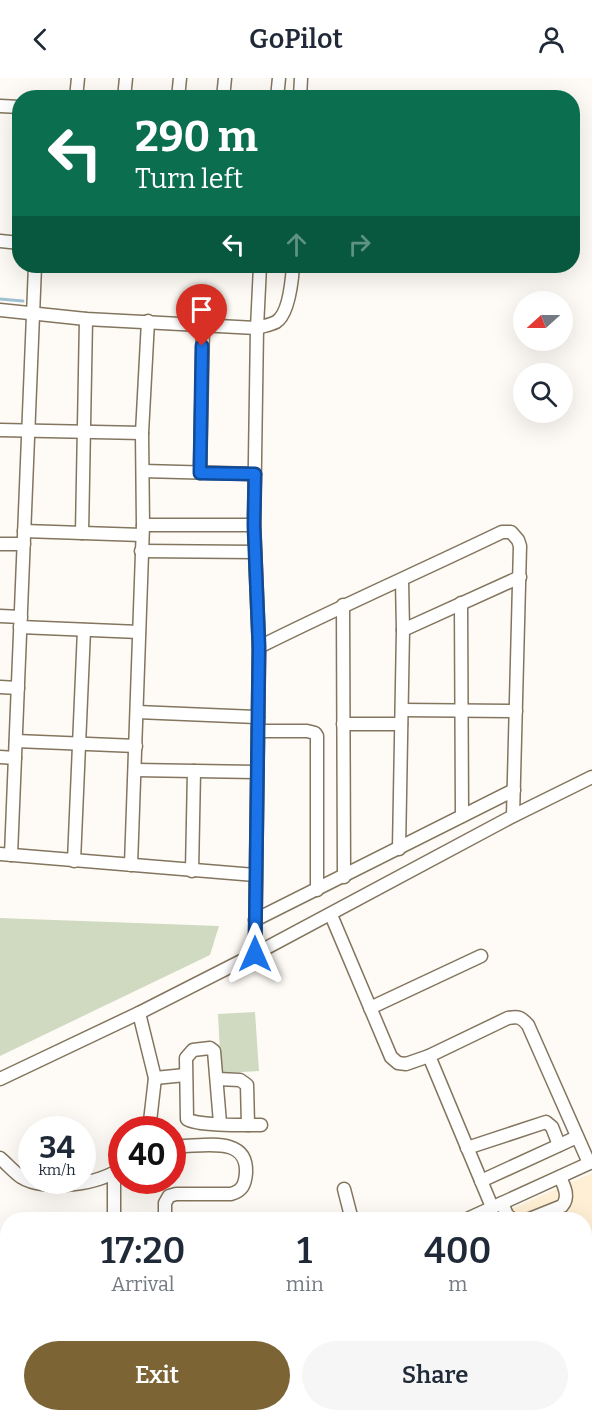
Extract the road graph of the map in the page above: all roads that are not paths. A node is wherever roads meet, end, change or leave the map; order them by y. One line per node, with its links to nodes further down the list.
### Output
1 (35, 273): 5 (street)
2 (260, 273): 9 (street)
3 (293, 273): 9 (street)
4 (0, 310): 5 (street)
5 (33, 313): 6 (street); 11 (street)
6 (86, 318): 7 (street); 12 (street)
7 (148, 321): 8 (street); 13 (street)
8 (202, 325): 9 (street); 15 (street)
9 (257, 328): 16 (street)
10 (0, 430): 11 (street)
11 (28, 430): 12 (street); 20 (street)
12 (83, 432): 13 (street); 19 (street)
13 (142, 434): 14 (street)
14 (143, 471): 15 (street); 18 (street)
15 (200, 473): 16 (street)
16 (255, 474): 17 (street)
17 (254, 525): 18 (street); 23 (street)
18 (142, 530): 19 (street); 22 (street)
19 (82, 533): 20 (street)
20 (24, 538): 21 (street); 29 (street)
21 (0, 544)
22 (141, 551): 23 (street); 32 (street)
23 (255, 552): 33 (street)
24 (520, 577): 25 (street); 26 (street); 38 (street)
25 (402, 580): 27 (street); 31 (street)
26 (461, 603): 31 (street); 37 (street)
27 (343, 605): 33 (street); 41 (street)
28 (0, 616): 29 (street)
29 (21, 622): 30 (street); 35 (street)
30 (84, 630): 32 (street); 45 (street)
31 (404, 630): 36 (street)
32 (139, 632): 39 (street)
33 (259, 647): 40 (street)
34 (0, 687): 35 (street)
35 (18, 688): 44 (street)
36 (402, 710): 37 (street); 42 (street)
37 (461, 711): 38 (street); 56 (street)
38 (516, 711): 53 (street)
39 (137, 712): 40 (street); 46 (street)
40 (258, 717): 43 (street)
41 (343, 724): 42 (street); 64 (street)
42 (401, 724): 58 (street)
43 (258, 731): 51 (street); 65 (street)
44 (16, 741): 45 (street); 48 (street)
45 (79, 743): 46 (street); 60 (street)
46 (136, 746): 49 (street)
47 (0, 758): 48 (street)
48 (15, 758): 55 (street)
49 (135, 770): 50 (street); 61 (street)
50 (194, 771): 51 (street); 62 (street)
51 (257, 772): 63 (street)
52 (592, 777): 57 (street)
53 (514, 790): 56 (street); 57 (street)
54 (0, 794): 55 (street)
55 (14, 795): 59 (street)
56 (462, 816): 58 (street)
57 (513, 816): 66 (street)
58 (399, 849): 64 (street)
59 (6, 855): 60 (street)
60 (74, 861): 61 (street)
61 (131, 865): 62 (street)
62 (192, 871): 63 (street)
63 (255, 875): 67 (street)
64 (344, 877): 65 (street)
65 (316, 890): 67 (street)
66 (331, 915): 68 (street); 70 (street)
67 (255, 920): 68 (street)
68 (255, 954): 71 (street)
69 (481, 956): 70 (street)
70 (370, 1008): 72 (street)
71 (139, 1013): 74 (street); 75 (street)
72 (429, 1056): 81 (street); 84 (street)
73 (185, 1075): 74 (street); 76 (street); 78 (street)
74 (155, 1078): 77 (street)
75 (0, 1079)
76 (217, 1079): 78 (street); 79 (street)
77 (151, 1116)
78 (220, 1123): 79 (street)
79 (248, 1125): 80 (street)
80 (261, 1125)
81 (577, 1137): 82 (street); 86 (street)
82 (559, 1145): 84 (street); 89 (street)
83 (186, 1146): 93 (street)
84 (467, 1148): 89 (street)
85 (0, 1158): 87 (street)
86 (590, 1162): 88 (street)
87 (108, 1176)
88 (560, 1177): 94 (street); 100 (street)
89 (481, 1181): 94 (street)
90 (344, 1190): 97 (street)
91 (116, 1194): 95 (street)
92 (176, 1194): 96 (street)
93 (186, 1194)
94 (497, 1205): 98 (street); 99 (street)
95 (115, 1212)
96 (165, 1212)
97 (350, 1212)
98 (482, 1212)
99 (504, 1212)
100 (547, 1212)

